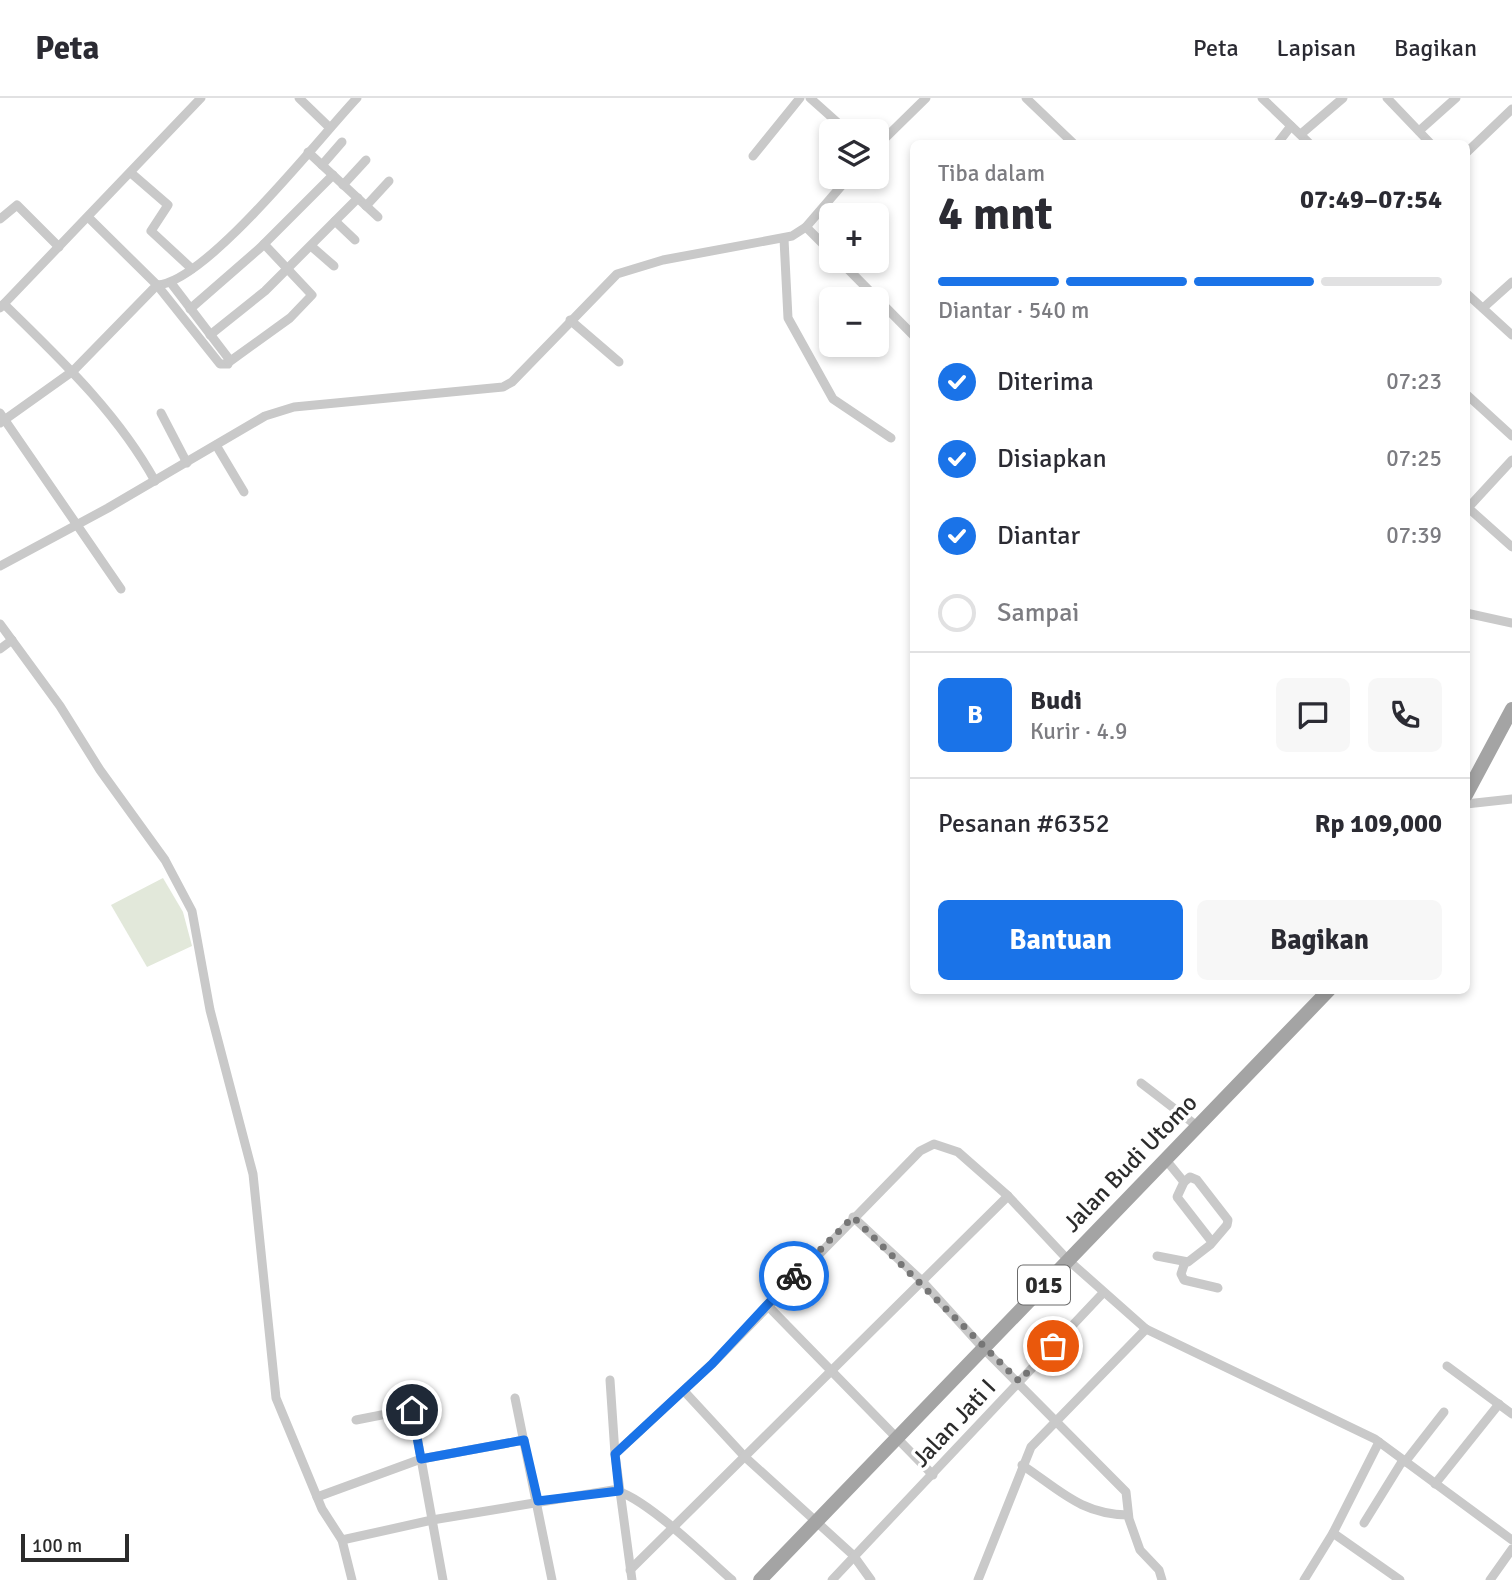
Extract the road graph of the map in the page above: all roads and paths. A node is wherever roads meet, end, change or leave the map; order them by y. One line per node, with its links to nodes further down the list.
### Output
1 (201, 98): 29 (street)
2 (299, 98): 15 (street)
3 (357, 98): 15 (street)
4 (800, 98): 26 (street)
5 (810, 98): 13 (street)
6 (926, 98): 17 (street)
7 (1026, 98): 19 (street)
8 (1262, 98): 14 (street)
9 (1343, 98): 18 (street)
10 (1387, 98): 16 (street)
11 (1456, 98): 16 (street)
12 (1512, 109): 24 (street)
13 (834, 119)
14 (1291, 126): 18 (street); 20 (street)
15 (330, 127): 25 (street)
16 (1419, 131): 22 (street)
17 (889, 134)
18 (1301, 134): 21 (street)
19 (1070, 140)
20 (1280, 140)
21 (1306, 140)
22 (1427, 140)
23 (342, 142): 28 (street)
24 (1470, 149)
25 (308, 152): 28 (street); 48 (street)
26 (753, 156)
27 (366, 160): 32 (street)
28 (322, 165): 30 (street)
29 (131, 173): 37 (street); 48 (street)
30 (333, 175): 32 (street); 44 (street)
31 (389, 181): 35 (street)
32 (343, 185): 34 (street)
33 (838, 189): 40 (street)
34 (358, 198): 35 (street); 39 (street)
35 (366, 206): 36 (street)
36 (378, 216)
37 (88, 217): 46 (street); 53 (street)
38 (0, 219): 46 (street)
39 (335, 221): 42 (street); 45 (street)
40 (806, 226): 41 (street); 43 (street)
41 (784, 239): 58 (street); 69 (street)
42 (355, 240)
43 (819, 240)
44 (264, 244): 49 (street); 57 (street)
45 (311, 246): 47 (street); 49 (street)
46 (59, 247): 55 (street)
47 (334, 267)
48 (192, 269): 52 (street)
49 (287, 269): 60 (street); 62 (street)
50 (852, 273): 59 (street)
51 (1512, 282): 56 (street)
52 (171, 283): 53 (street); 57 (street)
53 (157, 285): 62 (street); 64 (street)
54 (1470, 297): 56 (street)
55 (2, 306): 64 (street)
56 (1483, 308): 61 (street)
57 (190, 309): 60 (street)
58 (570, 320): 63 (street); 70 (street)
59 (910, 332)
60 (210, 335): 62 (street)
61 (1512, 335)
62 (229, 362)
63 (619, 362)
64 (72, 371): 67 (street); 73 (street)
65 (1470, 398): 68 (street)
66 (161, 413): 72 (street)
67 (1, 419): 77 (street)
68 (1512, 436)
69 (891, 438)
70 (216, 445): 72 (street); 74 (street)
71 (1512, 460): 75 (street)
72 (187, 463): 73 (street)
73 (155, 481): 77 (street)
74 (244, 492)
75 (1470, 505)
76 (1470, 511): 78 (street)
77 (76, 526): 79 (street); 80 (street)
78 (1512, 547)
79 (0, 566)
80 (121, 589)
81 (1470, 614): 82 (street)
82 (1512, 623)
83 (0, 624): 84 (street)
84 (12, 640): 85 (street); 129 (street)
85 (0, 649)
86 (1511, 715): 87 (main road)
87 (1470, 788)
88 (1512, 799): 89 (street)
89 (1470, 804)
90 (1325, 994): 92 (main road, Jalan Budi Utomo / 015)
91 (1141, 1083): 92 (street)
92 (1197, 1126): 93 (main road, Jalan Budi Utomo / 015)
93 (1166, 1160): 94 (street); 99 (main road, Jalan Budi Utomo / 015)
94 (1184, 1182): 97 (street); 97 (street)
95 (1008, 1196): 96 (street); 99 (street); 101 (street)
96 (853, 1217): 101 (street); 104 (street)
97 (1212, 1242): 100 (street)
98 (1157, 1256): 100 (street)
99 (1069, 1260): 103 (street); 106 (main road, Jalan Budi Utomo / 015)
100 (1185, 1262): 102 (street)
101 (922, 1281): 106 (street); 108 (street)
102 (1219, 1289)
103 (1103, 1293): 105 (street); 110 (street, Jalan Jati I)
104 (767, 1305): 108 (street); 111 (street)
105 (1146, 1329): 116 (street); 120 (street)
106 (982, 1347): 110 (street); 118 (main road, Jalan Budi Utomo / 015)
107 (1447, 1366): 113 (street)
108 (834, 1371): 118 (street); 122 (street)
109 (610, 1380): 121 (street)
110 (1019, 1381): 116 (street); 126 (street, Jalan Jati I)
111 (684, 1391): 121 (street); 122 (street)
112 (515, 1398): 119 (street)
113 (1499, 1404): 115 (street); 127 (street)
114 (1444, 1412): 124 (street)
115 (1512, 1414)
116 (1056, 1419): 125 (street); 131 (street)
117 (356, 1420): 123 (street)
118 (897, 1438): 126 (street); 133 (main road, Jalan Budi Utomo / 015)
119 (524, 1440): 123 (street); 130 (street)
120 (1379, 1443): 124 (street); 136 (street)
121 (615, 1454): 128 (street)
122 (746, 1457): 133 (street); 135 (street)
123 (421, 1459): 129 (street); 132 (street)
124 (1404, 1461): 127 (street); 134 (street)
125 (1022, 1465): 131 (street); 150 (street)
126 (933, 1475): 140 (street, Jalan Jati I)
127 (1435, 1484): 137 (street)
128 (619, 1491): 130 (street); 135 (street); 141 (street)
129 (317, 1497): 138 (street)
130 (538, 1501): 132 (street); 144 (street)
131 (1128, 1515): 151 (street)
132 (432, 1520): 138 (street); 143 (street)
133 (814, 1523): 140 (street); 147 (main road, Jalan Budi Utomo / 015)
134 (1364, 1523)
135 (674, 1529): 141 (street); 146 (street)
136 (1333, 1533): 152 (street); 153 (street)
137 (1512, 1540)
138 (342, 1541): 142 (street)
139 (1512, 1549): 154 (street)
140 (853, 1555): 148 (street, Jalan Jati I); 149 (street)
141 (630, 1570): 145 (street)
142 (352, 1580)
143 (443, 1580)
144 (552, 1580)
145 (632, 1580)
146 (732, 1580)
147 (760, 1580)
148 (832, 1580)
149 (871, 1580)
150 (978, 1580)
151 (1162, 1580)
152 (1304, 1580)
153 (1400, 1580)
154 (1490, 1580)

